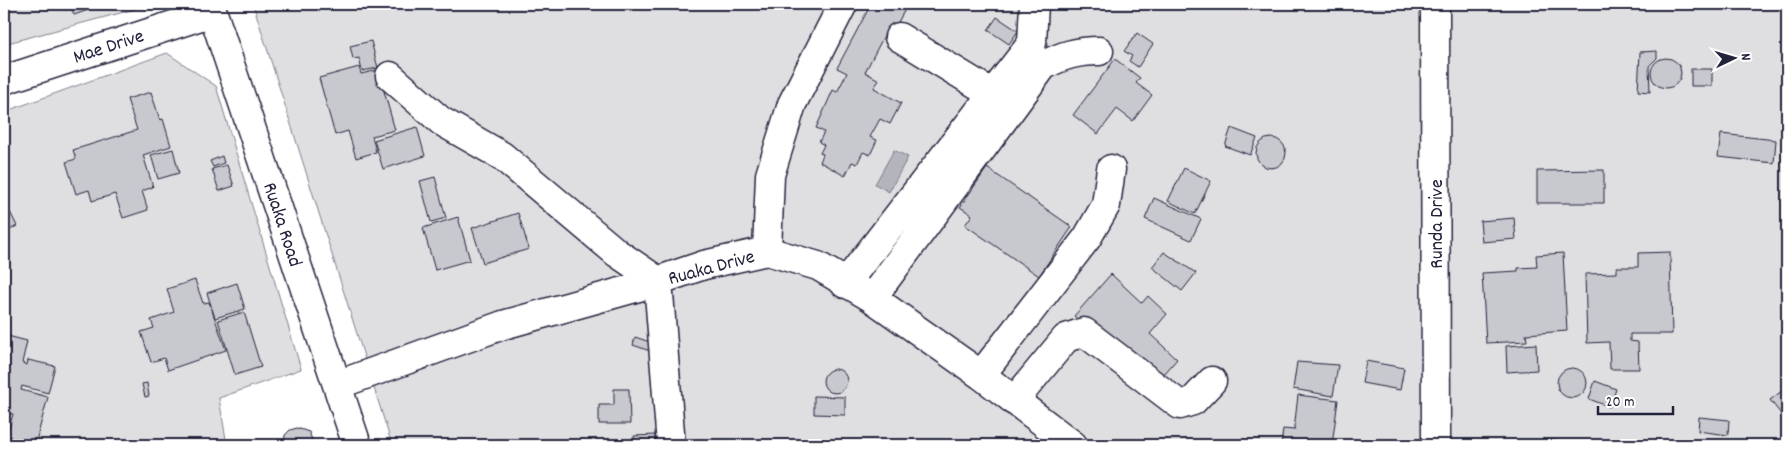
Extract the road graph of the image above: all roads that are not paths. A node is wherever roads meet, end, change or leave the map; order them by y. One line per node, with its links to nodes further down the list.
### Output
1 (843, 4): 11 (street)
2 (1034, 4): 9 (street)
3 (1435, 4): 22 (street, Runda Drive)
4 (212, 8): 8 (street, Mae Drive); 17 (street, Ruaka Road)
5 (899, 36): 9 (street)
6 (1099, 51): 14 (street)
7 (390, 76): 12 (street)
8 (4, 80)
9 (993, 94): 13 (street)
10 (1111, 169): 15 (street)
11 (767, 251): 12 (street, Ruaka Drive); 13 (street, Ruaka Drive)
12 (658, 281): 17 (street, Ruaka Drive); 20 (street)
13 (845, 284): 14 (street, Ruaka Drive)
14 (872, 298): 15 (street, Ruaka Drive)
15 (981, 376): 18 (street, Ruaka Drive)
16 (1212, 381): 18 (street)
17 (337, 385): 19 (street, Ruaka Road)
18 (1014, 401): 21 (street, Ruaka Drive)
19 (357, 445)
20 (671, 445)
21 (1073, 445)
22 (1436, 445)

